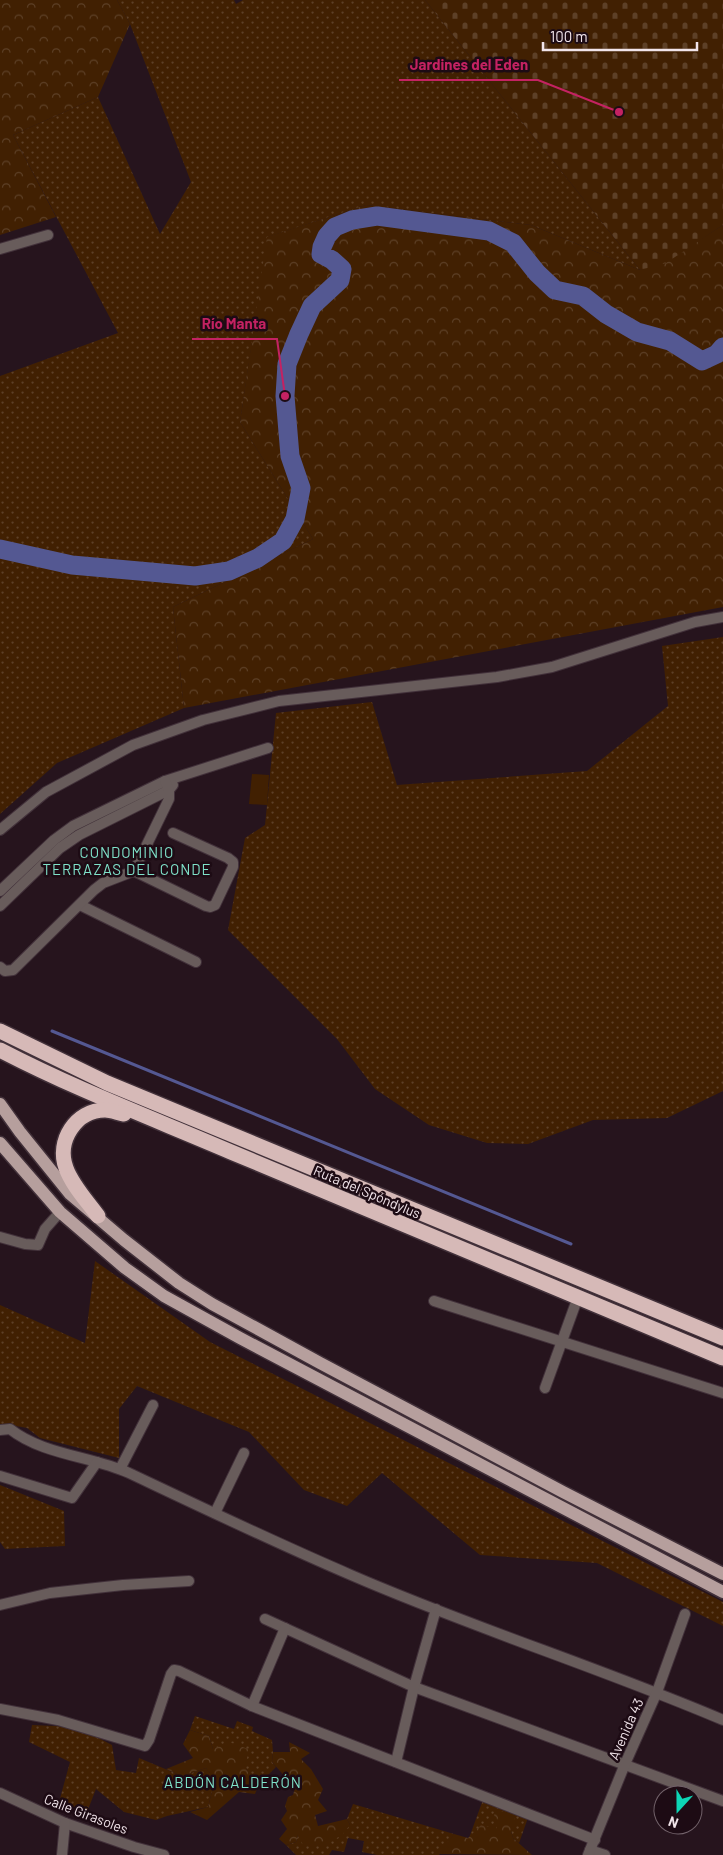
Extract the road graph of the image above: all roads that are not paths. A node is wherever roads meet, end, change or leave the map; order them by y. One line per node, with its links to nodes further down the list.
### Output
1 (48, 235): 2 (street)
2 (0, 249)
3 (723, 617): 6 (street)
4 (268, 748): 5 (street)
5 (167, 785): 8 (street); 9 (street)
6 (0, 830)
7 (173, 833): 9 (street)
8 (42, 859): 10 (street); 11 (street)
9 (134, 871): 12 (street)
10 (1, 890): 11 (street)
11 (10, 897): 13 (street)
12 (80, 905): 14 (street); 15 (street)
13 (0, 906)
14 (196, 962)
15 (0, 967)
16 (0, 1031): 26 (highway, Ruta del Spóndylus)
17 (0, 1050): 19 (highway, Ruta del Spóndylus)
18 (0, 1104): 22 (main road)
19 (167, 1124): 22 (highway); 24 (highway, Ruta del Spóndylus)
20 (0, 1142): 21 (main road)
21 (60, 1212): 23 (street); 40 (main road)
22 (98, 1216): 38 (main road)
23 (0, 1237)
24 (578, 1297): 27 (street); 28 (highway, Ruta del Spóndylus)
25 (434, 1301): 27 (street)
26 (723, 1338)
27 (562, 1342): 29 (street); 30 (street)
28 (723, 1358)
29 (545, 1388)
30 (723, 1392)
31 (153, 1405): 35 (street)
32 (0, 1430): 34 (street)
33 (244, 1454): 37 (street)
34 (97, 1462): 35 (street); 36 (street)
35 (120, 1469): 37 (street)
36 (0, 1476)
37 (215, 1513): 42 (street)
38 (723, 1574)
39 (189, 1581): 41 (street)
40 (723, 1592)
41 (0, 1604)
42 (436, 1608): 46 (street); 47 (street)
43 (685, 1614): 47 (street, Avenida 43)
44 (265, 1618): 45 (street)
45 (285, 1628): 46 (street); 48 (street)
46 (414, 1687): 51 (street); 52 (street)
47 (657, 1692): 50 (street); 52 (street, Avenida 43)
48 (252, 1706): 49 (street); 51 (street)
49 (0, 1709)
50 (723, 1720)
51 (396, 1762): 56 (street)
52 (625, 1764): 54 (street); 56 (street, Avenida 43)
53 (0, 1793): 55 (street, Calle Girasoles)
54 (723, 1802)
55 (65, 1823): 58 (street); 59 (street, Calle Girasoles)
56 (595, 1840): 57 (street, Avenida 43)
57 (589, 1853): 60 (street)
58 (62, 1855)
59 (164, 1855)
60 (605, 1855)

